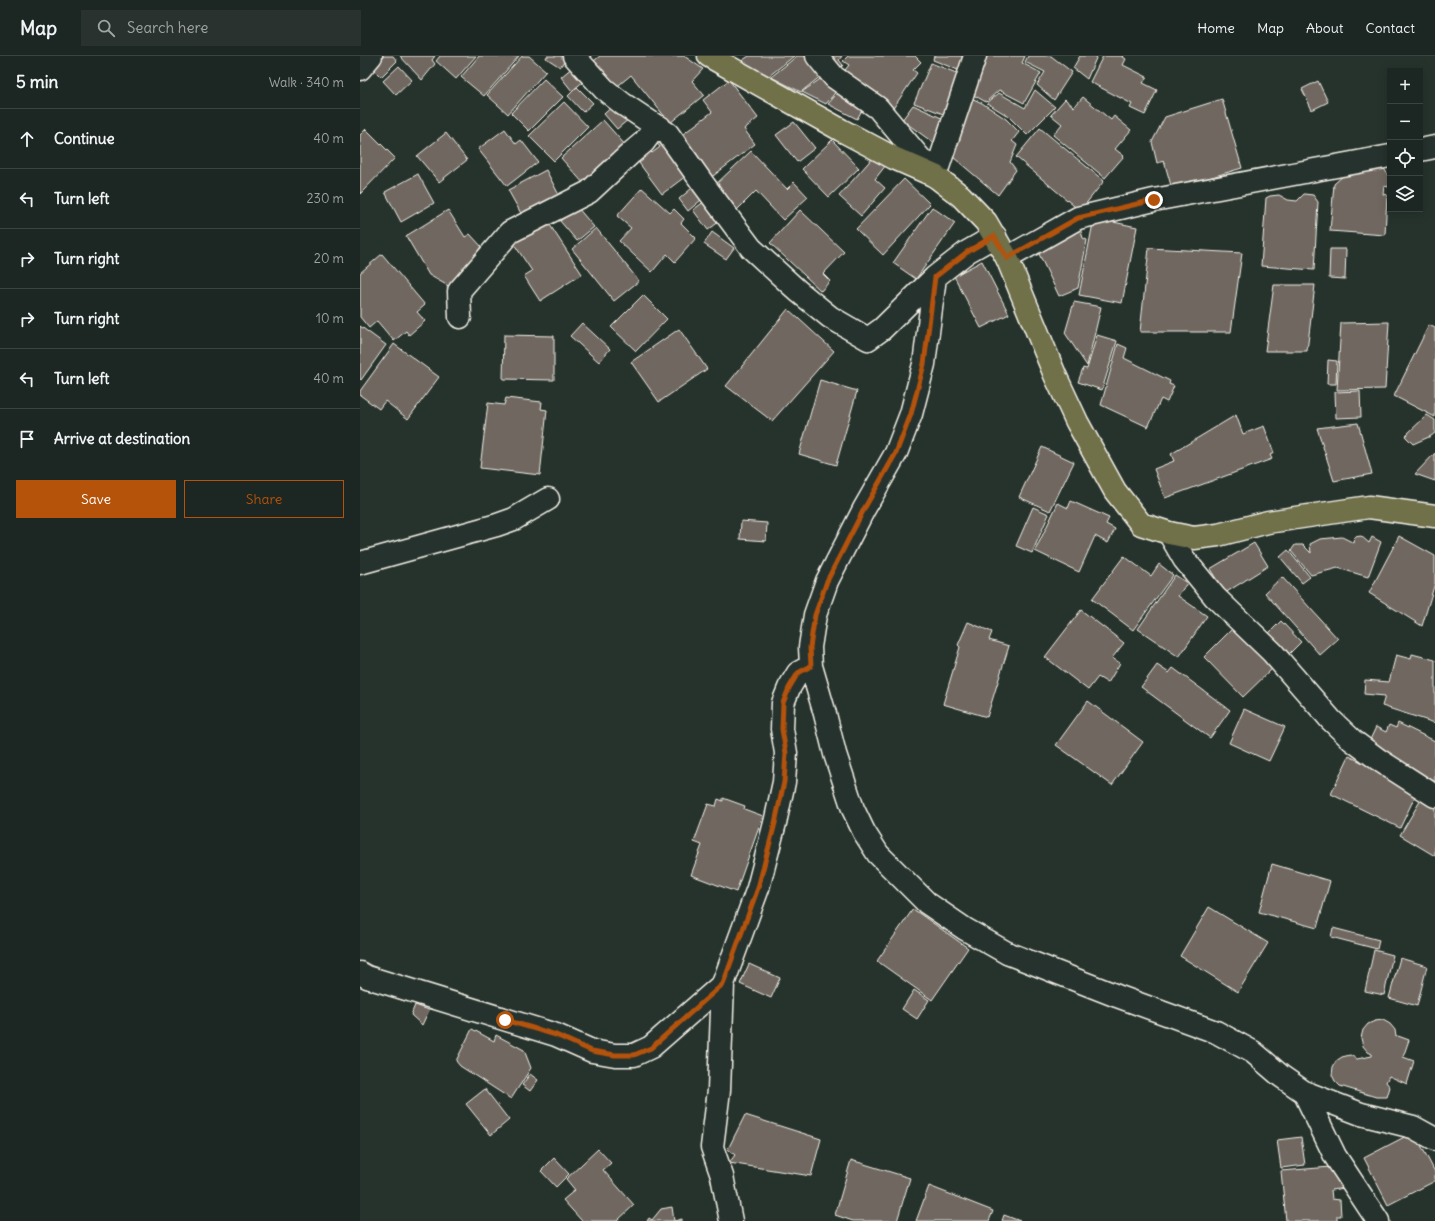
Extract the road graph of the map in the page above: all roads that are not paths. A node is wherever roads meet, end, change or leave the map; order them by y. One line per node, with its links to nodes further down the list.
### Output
1 (371, 56): 6 (street)
2 (574, 56): 7 (street)
3 (817, 56): 11 (street)
4 (975, 56): 11 (street)
5 (719, 58): 11 (main road)
6 (360, 69)
7 (660, 127): 14 (street); 15 (street)
8 (1435, 147): 9 (street)
9 (1423, 149)
10 (1387, 157): 13 (street)
11 (935, 176): 12 (main road)
12 (994, 236): 13 (main road); 14 (street)
13 (1007, 258): 18 (main road)
14 (935, 277): 20 (street)
15 (460, 317)
16 (548, 499): 19 (street)
17 (1435, 516): 18 (main road)
18 (1169, 533): 21 (street)
19 (360, 563)
20 (811, 666): 23 (street); 24 (street)
21 (1435, 796)
22 (360, 973): 23 (street)
23 (723, 984): 26 (street)
24 (1304, 1092): 25 (street); 27 (street)
25 (1435, 1139)
26 (731, 1221)
27 (1378, 1221)

